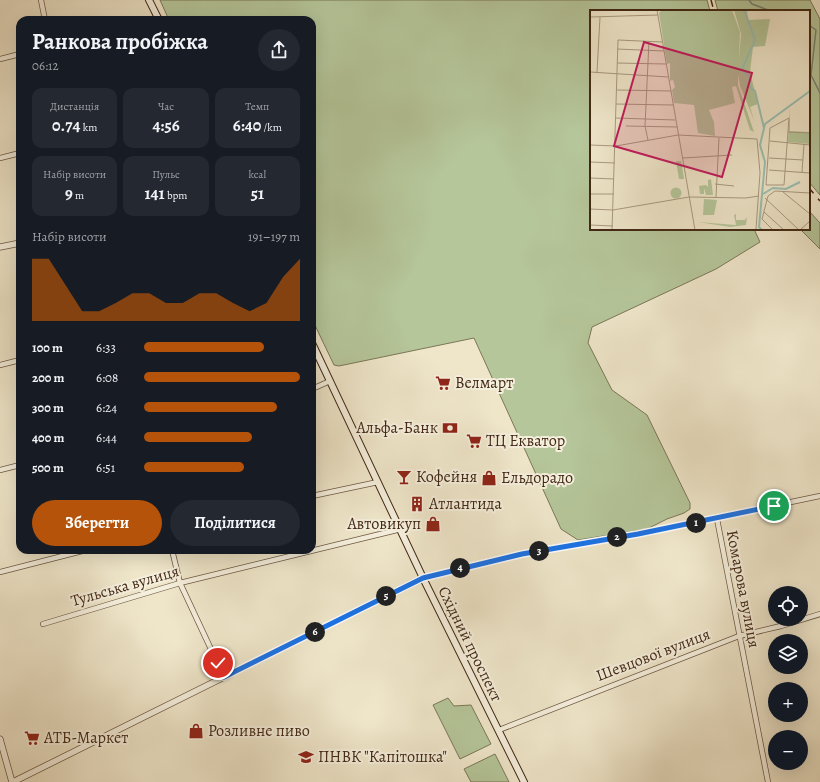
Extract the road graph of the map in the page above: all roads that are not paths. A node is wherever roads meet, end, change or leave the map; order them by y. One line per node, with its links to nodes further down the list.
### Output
1 (41, 0): 3 (street)
2 (149, 0): 4 (main road)
3 (44, 16)
4 (155, 16)
5 (16, 55): 6 (street)
6 (0, 59)
7 (16, 154): 8 (street)
8 (0, 158)
9 (16, 244): 10 (street)
10 (0, 247)
11 (316, 351): 14 (main road, Східний проспект)
12 (16, 361): 13 (street)
13 (0, 366)
14 (330, 381): 15 (street); 18 (main road, Східний проспект)
15 (316, 387)
16 (16, 466): 17 (street)
17 (0, 470)
18 (378, 482): 19 (street); 22 (main road, Східний проспект)
19 (316, 495)
20 (820, 496): 21 (street)
21 (716, 519): 28 (street); 32 (street, Комарова вулиця)
22 (401, 530): 23 (street, Тульська вулиця); 28 (main road, Східний проспект)
23 (316, 550)
24 (70, 554): 27 (street)
25 (173, 554): 29 (street)
26 (301, 554): 29 (street, Тульська вулиця)
27 (0, 572)
28 (423, 578): 33 (street); 34 (main road, Східний проспект)
29 (180, 583): 31 (street, Тульська вулиця); 33 (street)
30 (820, 614): 32 (street, Шевцової вулиця)
31 (43, 624)
32 (739, 636): 34 (street, Шевцової вулиця); 38 (street, Комарова вулиця)
33 (224, 677): 36 (street)
34 (498, 730): 37 (main road, Східний проспект)
35 (0, 739): 36 (street)
36 (12, 782)
37 (524, 782)
38 (768, 782)

